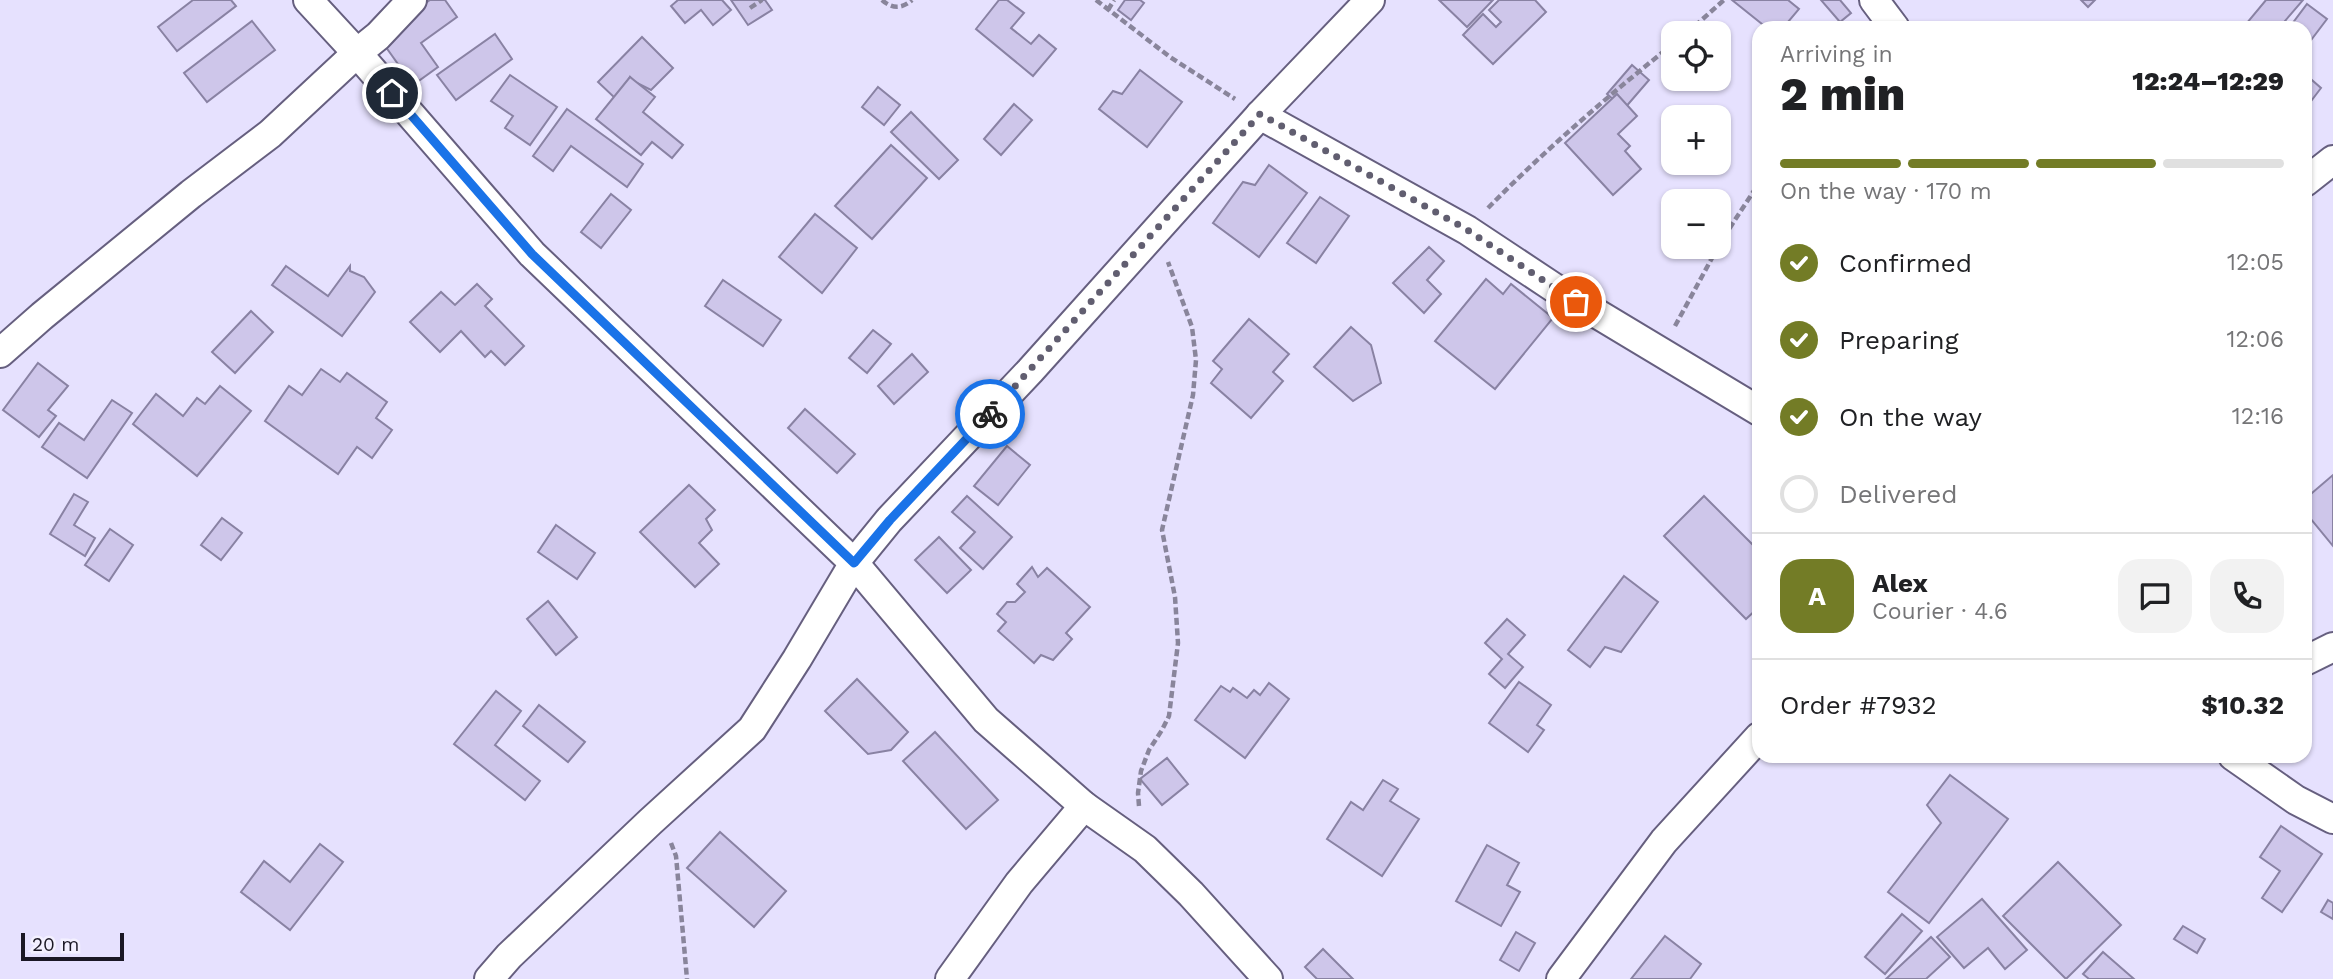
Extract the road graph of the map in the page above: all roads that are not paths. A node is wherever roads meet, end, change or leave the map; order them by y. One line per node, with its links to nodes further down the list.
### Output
1 (308, 0): 6 (street)
2 (412, 0): 6 (street)
3 (1370, 0): 7 (street)
4 (1874, 0): 5 (street)
5 (1890, 21)
6 (357, 53): 10 (street); 12 (street)
7 (1260, 114): 11 (street); 12 (street)
8 (2333, 160): 9 (street)
9 (2312, 176)
10 (0, 354)
11 (1752, 407)
12 (854, 563): 17 (street); 19 (street)
13 (2333, 647): 14 (street)
14 (2312, 658)
15 (1752, 745): 22 (street)
16 (2243, 763): 18 (street)
17 (1084, 806): 20 (street); 21 (street)
18 (2333, 819)
19 (489, 979)
20 (950, 979)
21 (1268, 979)
22 (1561, 979)

